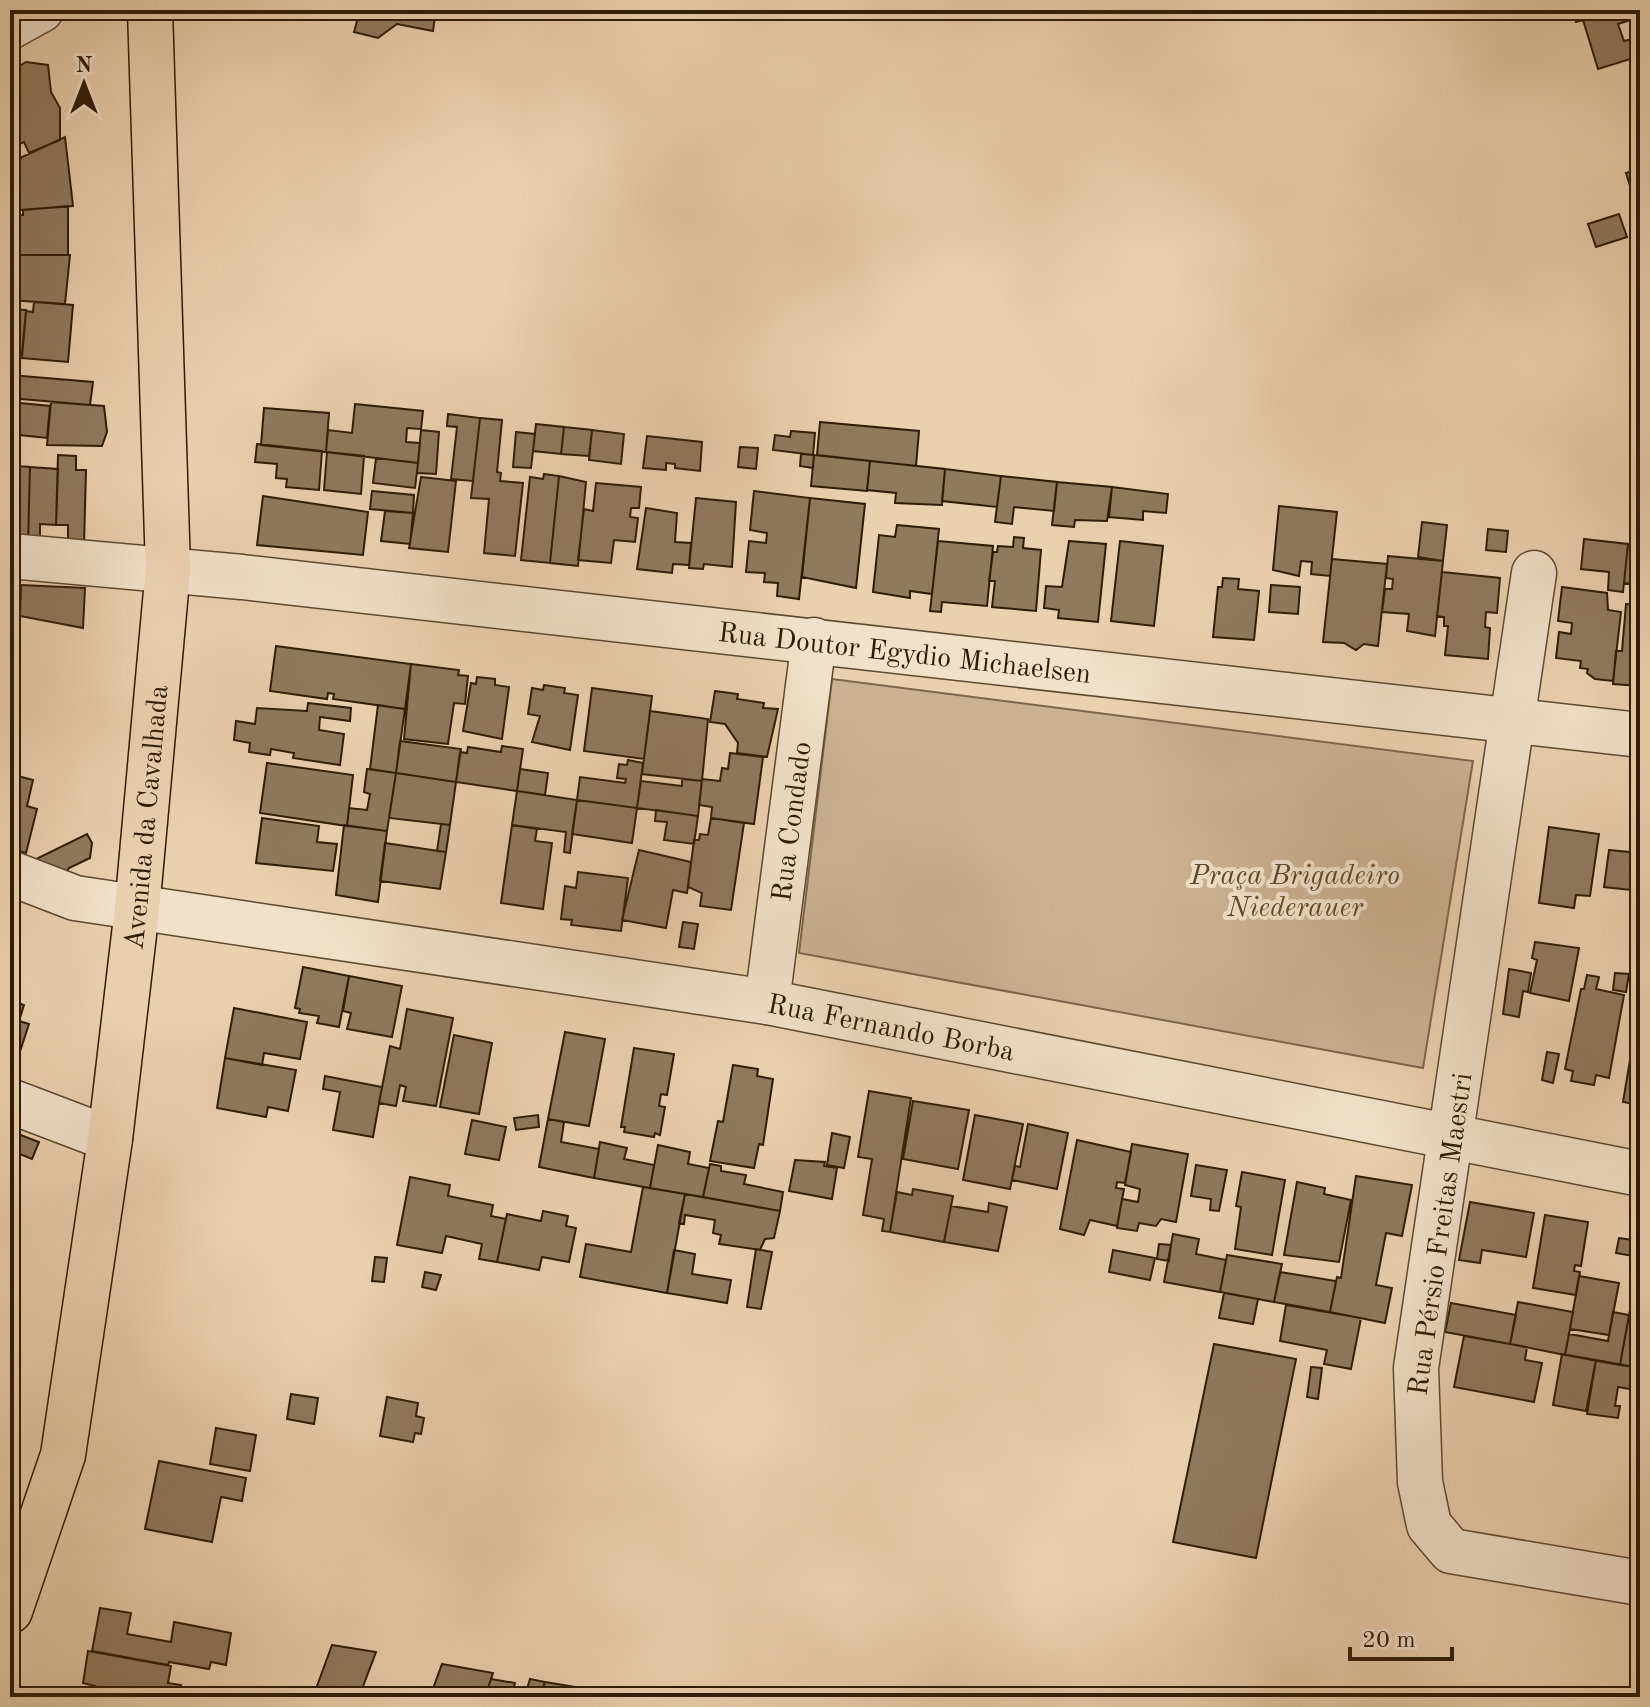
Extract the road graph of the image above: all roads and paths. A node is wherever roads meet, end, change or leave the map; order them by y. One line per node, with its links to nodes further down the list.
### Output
1 (41, 10): 3 (street)
2 (150, 10): 5 (main road, Avenida da Cavalhada)
3 (10, 27)
4 (10, 556): 5 (street, Rua Doutor Egydio Michaelsen)
5 (168, 569): 7 (street, Rua Doutor Egydio Michaelsen); 11 (main road, Avenida da Cavalhada)
6 (1534, 573): 8 (street, Rua Pérsio Freitas Maestri)
7 (814, 640): 8 (street, Rua Doutor Egydio Michaelsen); 12 (street, Rua Condado)
8 (1515, 720): 9 (street, Rua Doutor Egydio Michaelsen); 14 (street, Rua Pérsio Freitas Maestri)
9 (1640, 735)
10 (10, 873): 11 (street, Rua Fernando Borba)
11 (137, 909): 12 (street, Rua Fernando Borba); 15 (main road, Avenida da Cavalhada)
12 (767, 1002): 14 (street, Rua Fernando Borba)
13 (10, 1101): 15 (street)
14 (1452, 1138): 16 (street, Rua Fernando Borba); 17 (street, Rua Pérsio Freitas Maestri)
15 (110, 1139): 18 (main road, Avenida da Cavalhada)
16 (1640, 1174)
17 (1640, 1583)
18 (10, 1611)

